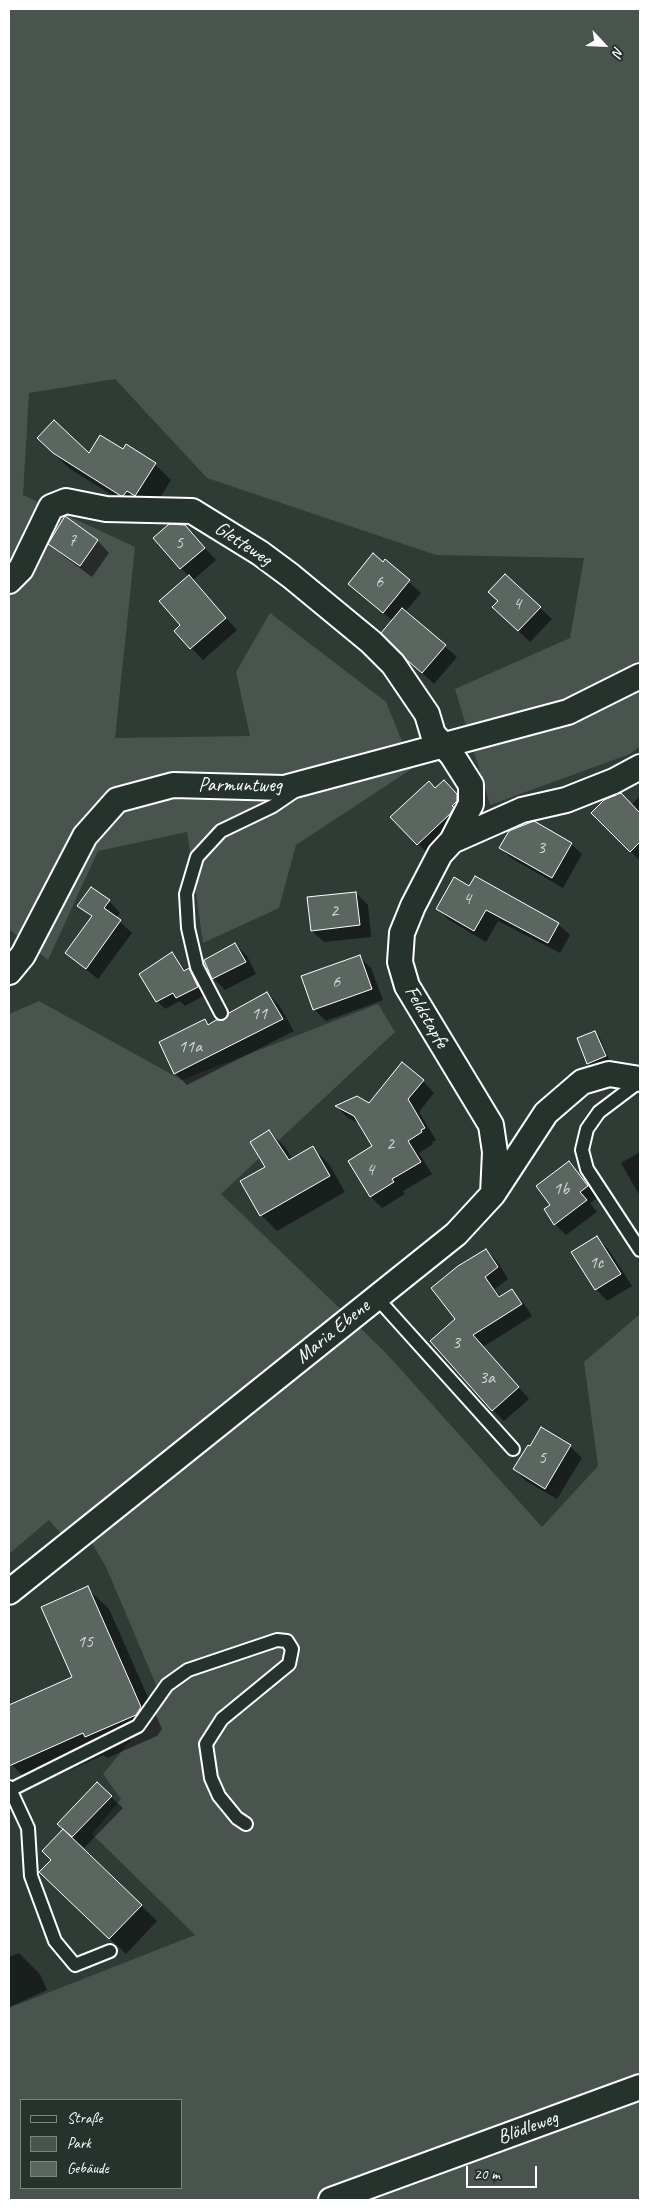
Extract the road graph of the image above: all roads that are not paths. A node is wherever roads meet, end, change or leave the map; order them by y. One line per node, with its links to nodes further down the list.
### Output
1 (9, 581): 3 (street, Gletteweg)
2 (640, 676): 3 (street, Parmuntweg)
3 (443, 745): 5 (street, Parmuntweg); 6 (street, Feldstapfe)
4 (640, 766): 6 (street, Feldstapfe)
5 (312, 780): 7 (street, Parmuntweg); 8 (lane)
6 (452, 841): 10 (street, Feldstapfe)
7 (9, 972)
8 (221, 1013)
9 (640, 1080): 10 (street, Maria Ebene); 11 (lane)
10 (493, 1194): 12 (street, Maria Ebene)
11 (640, 1250)
12 (377, 1298): 13 (lane); 14 (street, Maria Ebene)
13 (513, 1449)
14 (9, 1592)
15 (10, 1788): 16 (lane); 17 (lane)
16 (246, 1824)
17 (110, 1951)
18 (640, 2088): 19 (street, Blödleweg)
19 (331, 2200)

